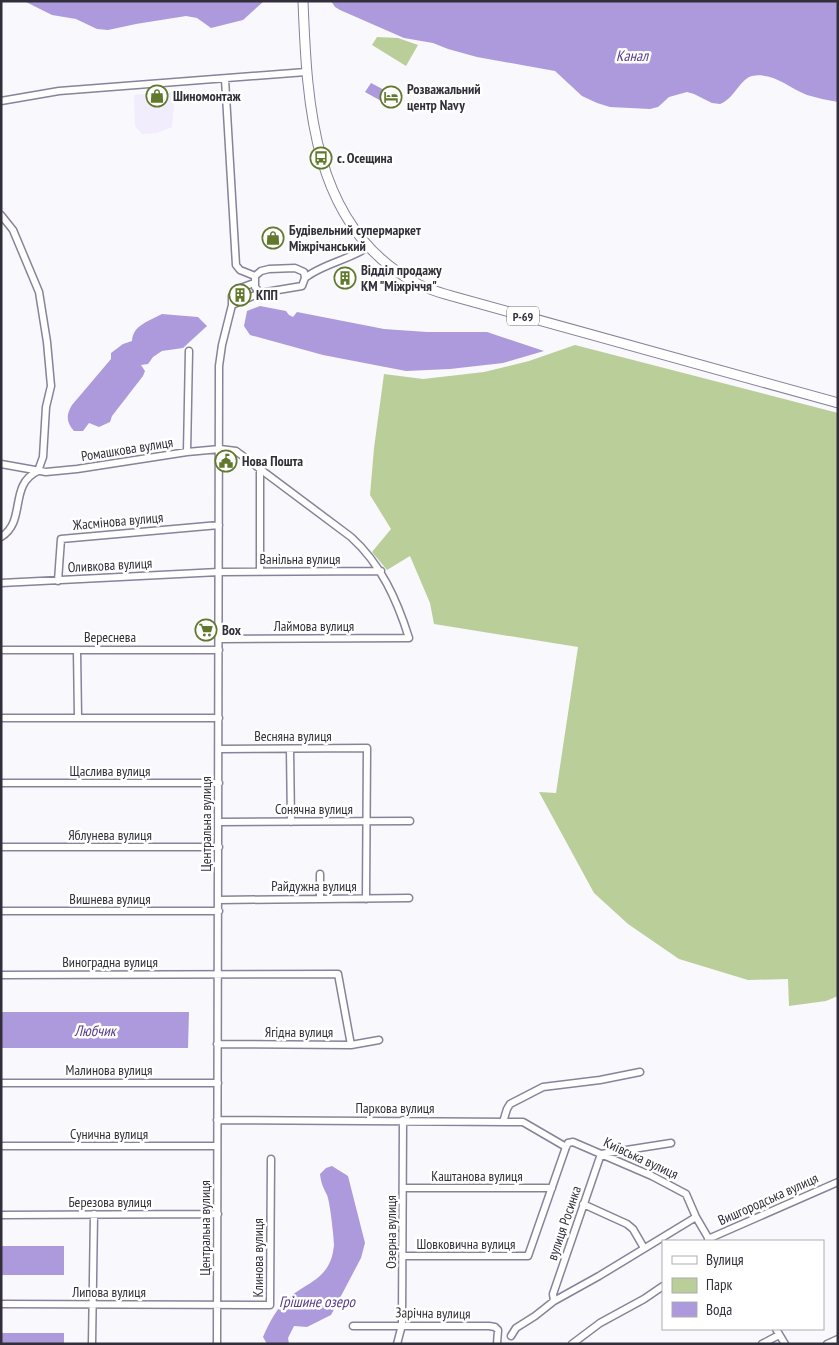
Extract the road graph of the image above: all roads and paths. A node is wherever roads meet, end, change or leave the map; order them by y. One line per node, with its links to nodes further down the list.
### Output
1 (303, 1): 2 (main road, Р-69)
2 (306, 72): 3 (street); 6 (main road, Р-69)
3 (225, 79): 4 (street); 8 (street)
4 (1, 101)
5 (1, 215): 17 (street)
6 (368, 247): 7 (street); 12 (main road, Р-69)
7 (305, 275): 8 (street); 9 (street)
8 (254, 280): 9 (street); 10 (street)
9 (260, 292): 10 (street)
10 (232, 305): 13 (street, Центральна вулиця)
11 (189, 351): 14 (street)
12 (838, 403)
13 (220, 449): 14 (street, Ромашкова вулиця); 16 (street); 18 (street, Центральна вулиця)
14 (187, 452): 17 (street, Ромашкова вулиця)
15 (1, 464): 17 (street, Ромашкова вулиця)
16 (260, 469): 20 (street); 21 (street)
17 (38, 471): 19 (street)
18 (219, 525): 22 (street, Центральна вулиця); 23 (street, Жасмінова вулиця)
19 (1, 537)
20 (260, 571): 21 (street, Ванільна вулиця); 22 (street, Ванільна вулиця)
21 (381, 571): 25 (street, Лаймова вулиця)
22 (219, 572): 23 (street, Оливкова вулиця); 25 (street, Центральна вулиця)
23 (58, 581): 24 (street, Оливкова вулиця)
24 (1, 583)
25 (219, 639): 28 (street, Центральна вулиця)
26 (1, 650): 27 (street, Вереснева)
27 (77, 650): 28 (street, Вереснева); 30 (street)
28 (219, 650): 31 (street, Центральна вулиця)
29 (1, 718): 30 (street)
30 (78, 718): 31 (street)
31 (219, 718): 32 (street, Центральна вулиця)
32 (219, 749): 33 (street, Весняна вулиця); 35 (street, Центральна вулиця)
33 (290, 749): 36 (street, Весняна вулиця); 39 (street)
34 (1, 783): 35 (street, Щаслива вулиця)
35 (219, 783): 38 (street, Центральна вулиця)
36 (367, 821): 37 (street, Сонячна вулиця); 39 (street, Сонячна вулиця); 45 (street)
37 (410, 821)
38 (219, 822): 39 (street, Сонячна вулиця); 41 (street, Центральна вулиця)
39 (291, 822)
40 (1, 847): 41 (street, Яблунева вулиця)
41 (219, 847): 46 (street, Центральна вулиця)
42 (320, 874): 44 (street)
43 (409, 898): 45 (street, Райдужна вулиця)
44 (320, 899): 45 (street, Райдужна вулиця); 46 (street, Райдужна вулиця)
45 (366, 899)
46 (219, 900): 48 (street, Центральна вулиця)
47 (1, 911): 48 (street, Вишнева вулиця)
48 (219, 911): 49 (street, Центральна вулиця)
49 (218, 974): 50 (street, Виноградна вулиця); 52 (street, Центральна вулиця); 53 (street, Виноградна вулиця)
50 (1, 975)
51 (379, 1040): 53 (street, Ягідна вулиця)
52 (217, 1044): 53 (street, Ягідна вулиця); 56 (street, Центральна вулиця)
53 (351, 1045)
54 (640, 1072): 59 (street)
55 (1, 1083): 56 (street, Малинова вулиця)
56 (218, 1083): 57 (street, Центральна вулиця)
57 (217, 1120): 58 (street, Паркова вулиця); 62 (street, Центральна вулиця)
58 (403, 1120): 59 (street, Паркова вулиця); 67 (street, Озерна вулиця)
59 (503, 1122): 63 (street, Паркова вулиця)
60 (671, 1142): 64 (street)
61 (1, 1146): 62 (street, Сунична вулиця)
62 (217, 1146): 71 (street, Центральна вулиця)
63 (566, 1147): 64 (street, Київська вулиця); 68 (street)
64 (601, 1154): 69 (street, вулиця Росинка); 73 (street, Київська вулиця)
65 (271, 1159): 81 (street, Клинова вулиця)
66 (838, 1182): 74 (street, Вишгородська вулиця)
67 (403, 1188): 68 (street, Каштанова вулиця); 76 (street, Озерна вулиця)
68 (552, 1188): 76 (street, Шовковична вулиця)
69 (583, 1204): 75 (street); 78 (street, вулиця Росинка)
70 (94, 1214): 71 (street, Березова вулиця); 72 (street, Березова вулиця); 80 (street)
71 (218, 1214): 81 (street, Центральна вулиця)
72 (1, 1215)
73 (696, 1218): 74 (street, Київська вулиця); 75 (street)
74 (709, 1240)
75 (644, 1248): 78 (street)
76 (404, 1256): 82 (street, Озерна вулиця)
77 (662, 1287): 91 (street)
78 (554, 1301): 85 (street)
79 (1, 1304): 80 (street, Липова вулиця)
80 (92, 1304): 81 (street, Липова вулиця); 87 (street)
81 (218, 1304): 88 (street, Центральна вулиця)
82 (402, 1325): 83 (street, Зарічна вулиця); 89 (street, Озерна вулиця); 90 (street, Зарічна вулиця)
83 (353, 1326)
84 (778, 1332): 92 (street); 93 (street)
85 (511, 1336)
86 (838, 1339): 94 (street)
87 (92, 1344)
88 (217, 1344)
89 (398, 1344)
90 (498, 1344)
91 (572, 1344)
92 (762, 1344)
93 (785, 1344)
94 (826, 1344)

